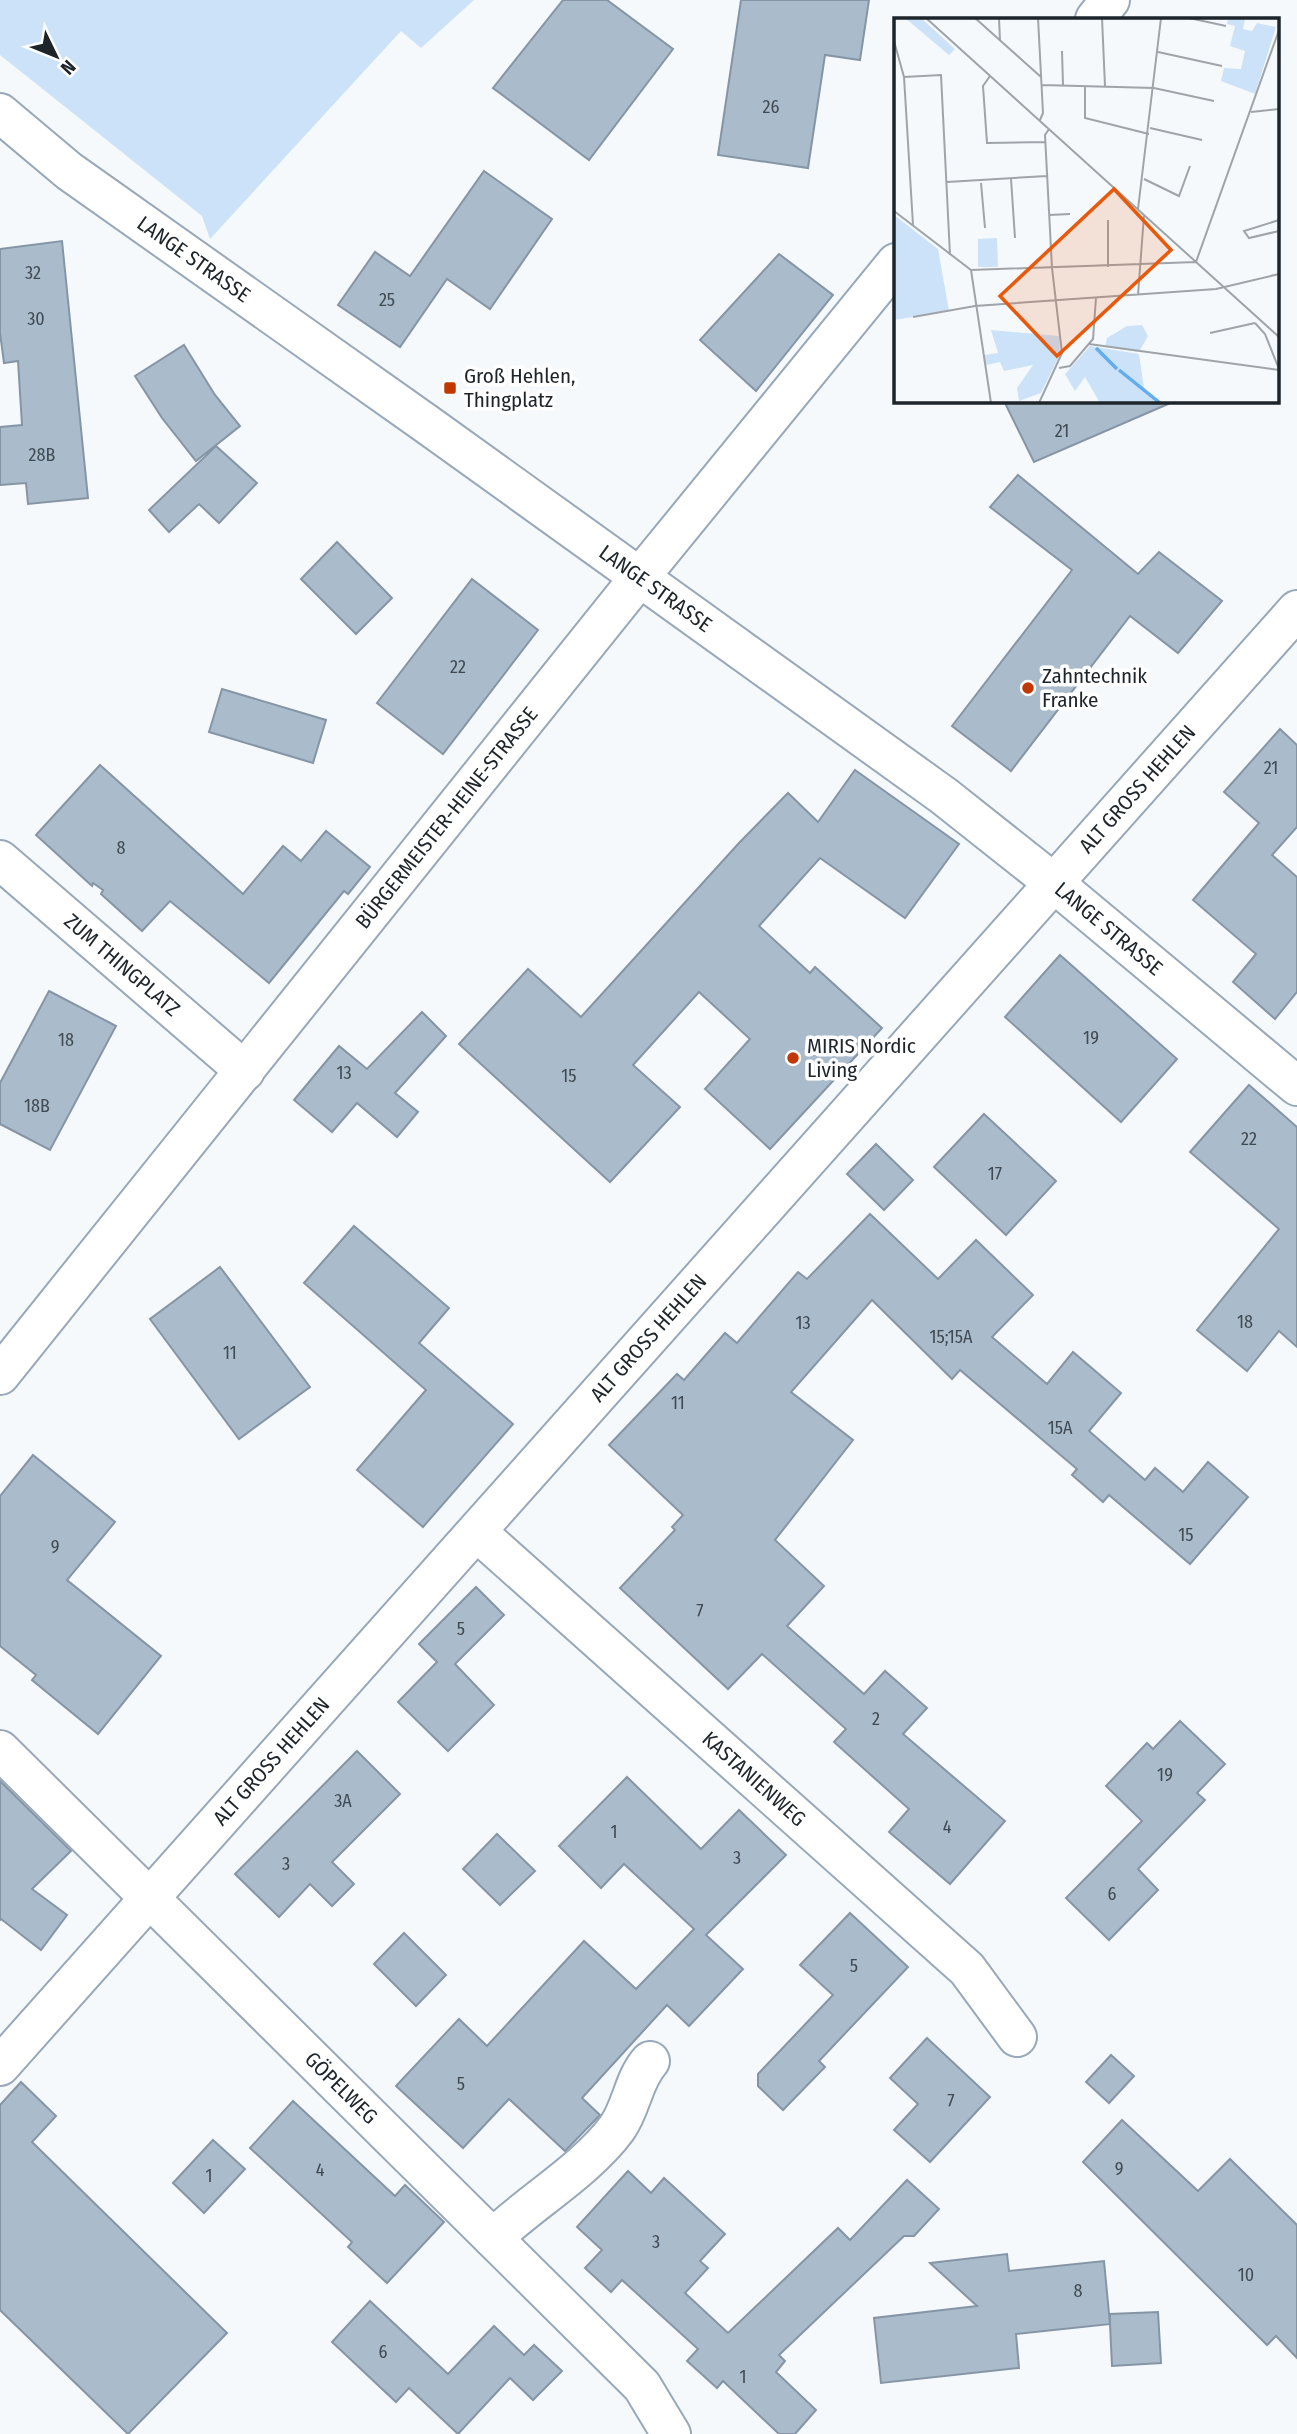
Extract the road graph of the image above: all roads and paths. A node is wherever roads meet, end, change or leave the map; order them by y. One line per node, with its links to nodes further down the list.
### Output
1 (1110, 0): 2 (street)
2 (1096, 18)
3 (0, 113): 5 (street, LANGE STRASSE)
4 (894, 264): 5 (street, BÜRGERMEISTER-HEINE-STRASSE)
5 (639, 578): 8 (street, LANGE STRASSE); 9 (street, BÜRGERMEISTER-HEINE-STRASSE)
6 (1297, 610): 8 (street, ALT GROSS HEHLEN)
7 (0, 860): 9 (street, ZUM THINGPLATZ)
8 (1055, 884): 10 (street, LANGE STRASSE); 12 (street, ALT GROSS HEHLEN)
9 (245, 1071): 11 (street, BÜRGERMEISTER-HEINE-STRASSE)
10 (1297, 1086)
11 (0, 1375)
12 (477, 1532): 14 (street, ALT GROSS HEHLEN); 15 (street, KASTANIENWEG)
13 (0, 1750): 14 (street, GÖPELWEG)
14 (151, 1898): 17 (street, ALT GROSS HEHLEN); 18 (street, GÖPELWEG)
15 (1017, 2038)
16 (650, 2061): 18 (street)
17 (0, 2066)
18 (493, 2238): 19 (street, GÖPELWEG)
19 (671, 2434)

